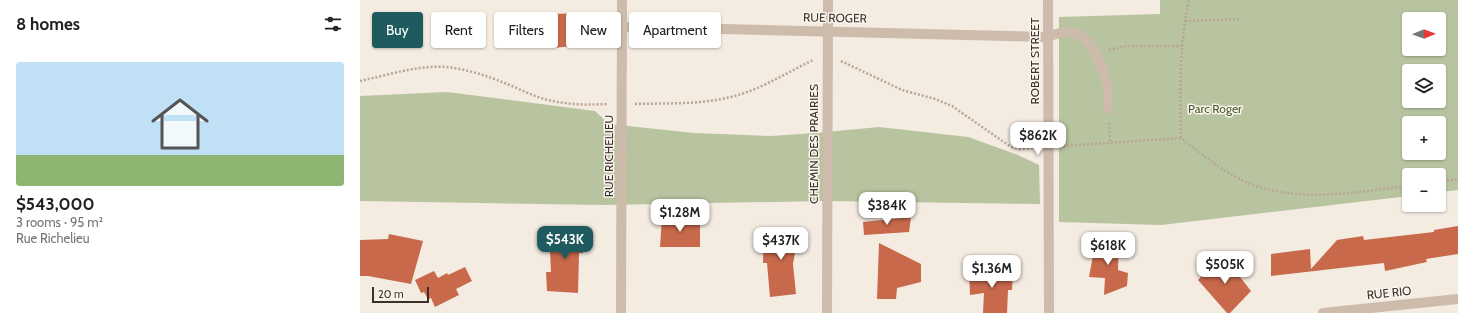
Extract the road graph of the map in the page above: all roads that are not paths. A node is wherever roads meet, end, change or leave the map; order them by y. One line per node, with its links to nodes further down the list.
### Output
1 (622, 0): 4 (street, RUE RICHELIEU)
2 (828, 0): 5 (street, CHEMIN DES PRAIRIES)
3 (1048, 0): 6 (street, ROBERT STREET)
4 (622, 27): 5 (street, RUE ROGER); 9 (street, RUE RICHELIEU)
5 (828, 31): 6 (street, RUE ROGER); 10 (street, CHEMIN DES PRAIRIES)
6 (1048, 37): 7 (street, RUE ROGER); 11 (street, ROBERT STREET)
7 (1108, 109)
8 (1458, 299): 12 (street, RUE RIO)
9 (621, 313)
10 (827, 313)
11 (1049, 313)
12 (1323, 313)

